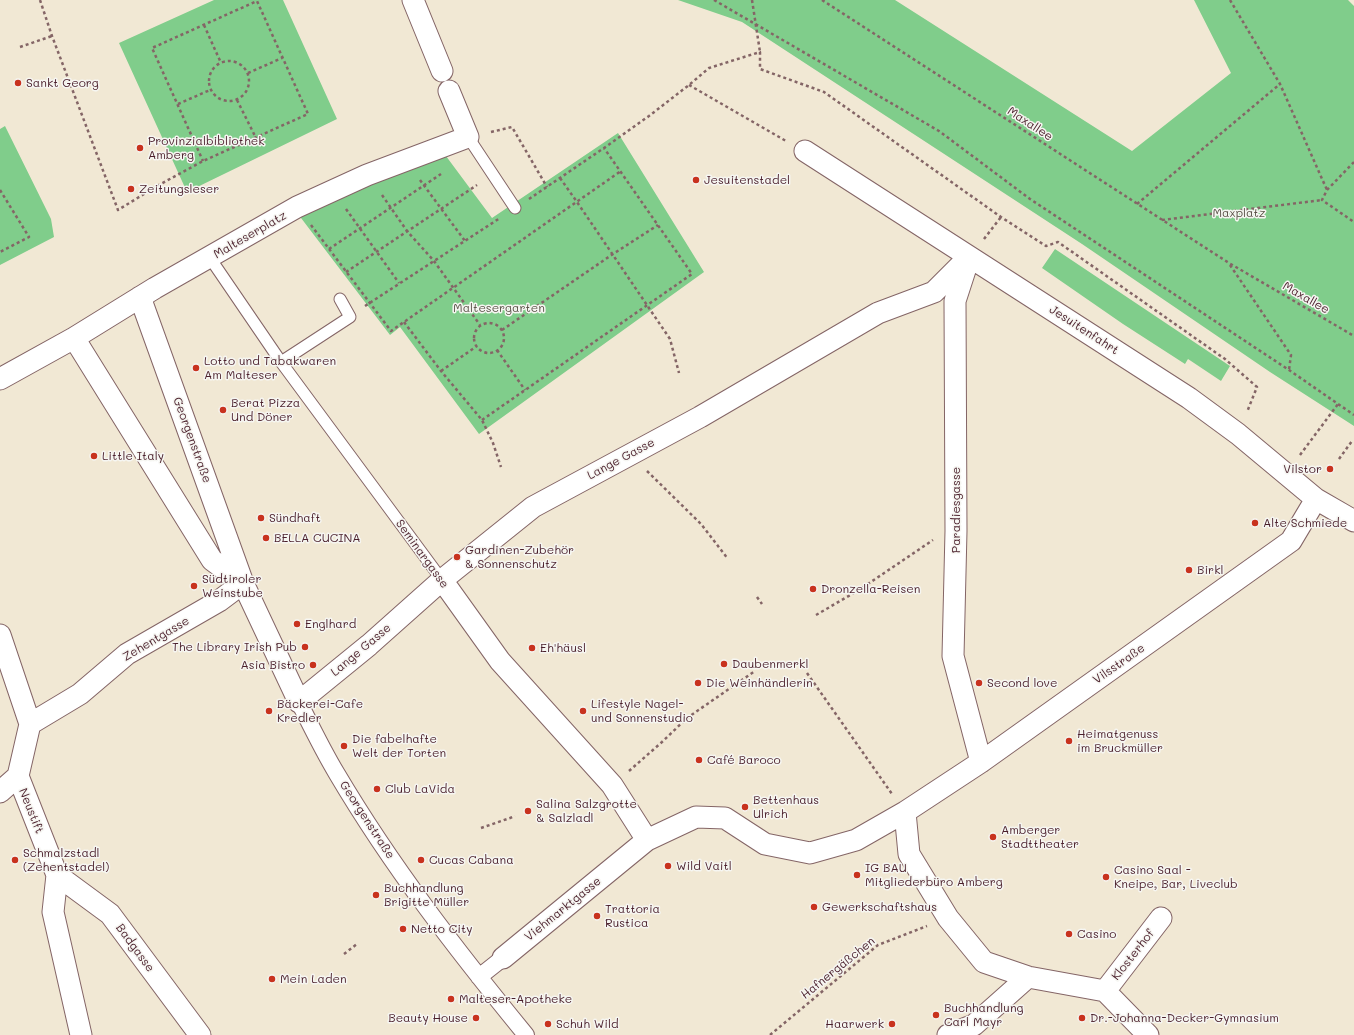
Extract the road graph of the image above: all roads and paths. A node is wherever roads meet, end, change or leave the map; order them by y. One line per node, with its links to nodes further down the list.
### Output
1 (40, 0): 8 (path)
2 (413, 0): 13 (street)
3 (714, 0): 75 (path)
4 (752, 0): 10 (path, bridge)
5 (822, 0): 40 (path, Maxallee)
6 (1230, 0): 15 (path)
7 (204, 25): 11 (path); 12 (path); 20 (path)
8 (52, 36): 9 (path); 26 (path)
9 (20, 47)
10 (760, 52): 16 (path); 83 (path)
11 (282, 58): 14 (path); 22 (path)
12 (221, 62): 14 (path); 17 (path)
13 (442, 71)
14 (248, 73): 19 (path)
15 (1280, 84): 37 (path); 40 (path)
16 (689, 86): 23 (path); 24 (path)
17 (210, 90): 19 (path); 20 (path)
18 (449, 91): 21 (street)
19 (238, 100): 22 (path)
20 (178, 104): 26 (path)
21 (468, 137): 25 (street, Malteserplatz); 31 (lane); 34 (path)
22 (256, 138): 26 (path)
23 (604, 148): 29 (path); 32 (path)
24 (805, 151): 55 (street, Jesuitenfahrt)
25 (406, 160): 30 (street, Malteserplatz); 33 (path)
26 (203, 161)
27 (1354, 162): 37 (path)
28 (447, 170): 33 (path)
29 (620, 171): 39 (path); 47 (path)
30 (367, 175): 36 (street, Malteserplatz); 42 (path)
31 (493, 175): 43 (lane); 44 (path)
32 (560, 178): 34 (path); 39 (path)
33 (423, 185): 42 (path); 44 (path)
34 (547, 187): 43 (path)
35 (0, 190): 52 (path)
36 (333, 190): 41 (street, Malteserplatz); 48 (path)
37 (1327, 190): 38 (path)
38 (1322, 200): 45 (path); 46 (path)
39 (577, 202): 54 (path); 61 (path)
40 (1137, 204): 45 (path, Maxallee)
41 (297, 207): 51 (path); 56 (street, Malteserplatz)
42 (390, 207): 48 (path); 49 (path)
43 (515, 208): 50 (path)
44 (440, 209): 49 (path); 50 (path)
45 (1161, 220): 58 (path, Maxallee)
46 (1354, 222)
47 (658, 224): 54 (path); 65 (path)
48 (360, 228): 51 (path); 53 (path)
49 (407, 231): 53 (path); 57 (path)
50 (465, 241): 57 (path)
51 (329, 249): 59 (path)
52 (0, 252)
53 (377, 252): 59 (path); 60 (path)
54 (613, 254): 65 (path); 69 (path)
55 (969, 257): 83 (street, Jesuitenfahrt); 85 (street, Lange Gasse); 91 (street, Paradiesgasse)
56 (210, 258): 62 (street, Malteserplatz); 74 (lane, Seminargasse)
57 (434, 261): 60 (path); 61 (path)
58 (1229, 263): 70 (path, Maxallee); 75 (path, Maxallee)
59 (346, 272): 64 (path)
60 (399, 283): 64 (path)
61 (454, 288): 67 (path); 68 (path)
62 (140, 297): 71 (street, Malteserplatz); 94 (street, Georgenstraße)
63 (340, 299): 66 (lane)
64 (369, 303): 66 (path); 67 (path)
65 (647, 305): 77 (path); 79 (path)
66 (350, 317): 74 (lane)
67 (404, 322): 76 (path)
68 (480, 325): 69 (path); 72 (path)
69 (502, 330): 73 (path)
70 (1354, 336)
71 (74, 338): 78 (street, Malteserplatz); 94 (street, Georgenstraße)
72 (477, 346): 73 (path); 76 (path)
73 (497, 350): 79 (path)
74 (281, 362): 93 (lane, Seminargasse)
75 (1289, 370): 80 (path)
76 (441, 371): 82 (path)
77 (679, 373)
78 (0, 379)
79 (525, 390): 82 (path)
80 (1338, 404): 81 (path); 88 (path)
81 (1354, 416)
82 (482, 420): 87 (path)
83 (1238, 434): 88 (street, Jesuitenfahrt)
84 (1352, 441): 86 (path)
85 (630, 454): 92 (path); 93 (street, Lange Gasse)
86 (1339, 459)
87 (501, 467)
88 (1288, 475): 89 (street, Jesuitenfahrt)
89 (1316, 498): 90 (street, Jesuitenfahrt); 103 (street, Vilsstraße)
90 (1354, 521)
91 (956, 531): 97 (path); 103 (street, Paradiesgasse)
92 (728, 559)
93 (442, 580): 101 (street, Lange Gasse); 105 (street, Seminargasse)
94 (244, 583): 101 (street, Georgenstraße); 102 (street, Zehentgasse)
95 (757, 597): 96 (path)
96 (762, 604)
97 (816, 615)
98 (0, 635): 102 (street)
99 (755, 671): 105 (path)
100 (807, 673): 107 (path)
101 (299, 702): 117 (street, Georgenstraße)
102 (30, 724): 104 (street, Neustift)
103 (981, 762): 107 (street, Vilsstraße)
104 (18, 776): 106 (street); 111 (street, Neustift)
105 (612, 785): 110 (street, Seminargasse)
106 (0, 792)
107 (905, 812): 110 (street, Viehmarktgasse); 112 (street)
108 (515, 816): 109 (path)
109 (481, 828)
110 (647, 840): 116 (street, Viehmarktgasse)
111 (57, 875): 121 (street, Neustift); 122 (street, Badgasse)
112 (948, 918): 118 (street); 124 (path, Hafnergäßchen)
113 (1161, 918): 119 (street, Klosterhof)
114 (357, 944): 115 (path)
115 (344, 954)
116 (503, 958): 117 (street, Viehmarktgasse)
117 (479, 977): 123 (street, Georgenstraße)
118 (1028, 977): 119 (street); 120 (street)
119 (1105, 991): 126 (street)
120 (975, 1030): 125 (street)
121 (81, 1035)
122 (200, 1035)
123 (526, 1035)
124 (770, 1035)
125 (948, 1035)
126 (1148, 1035)

